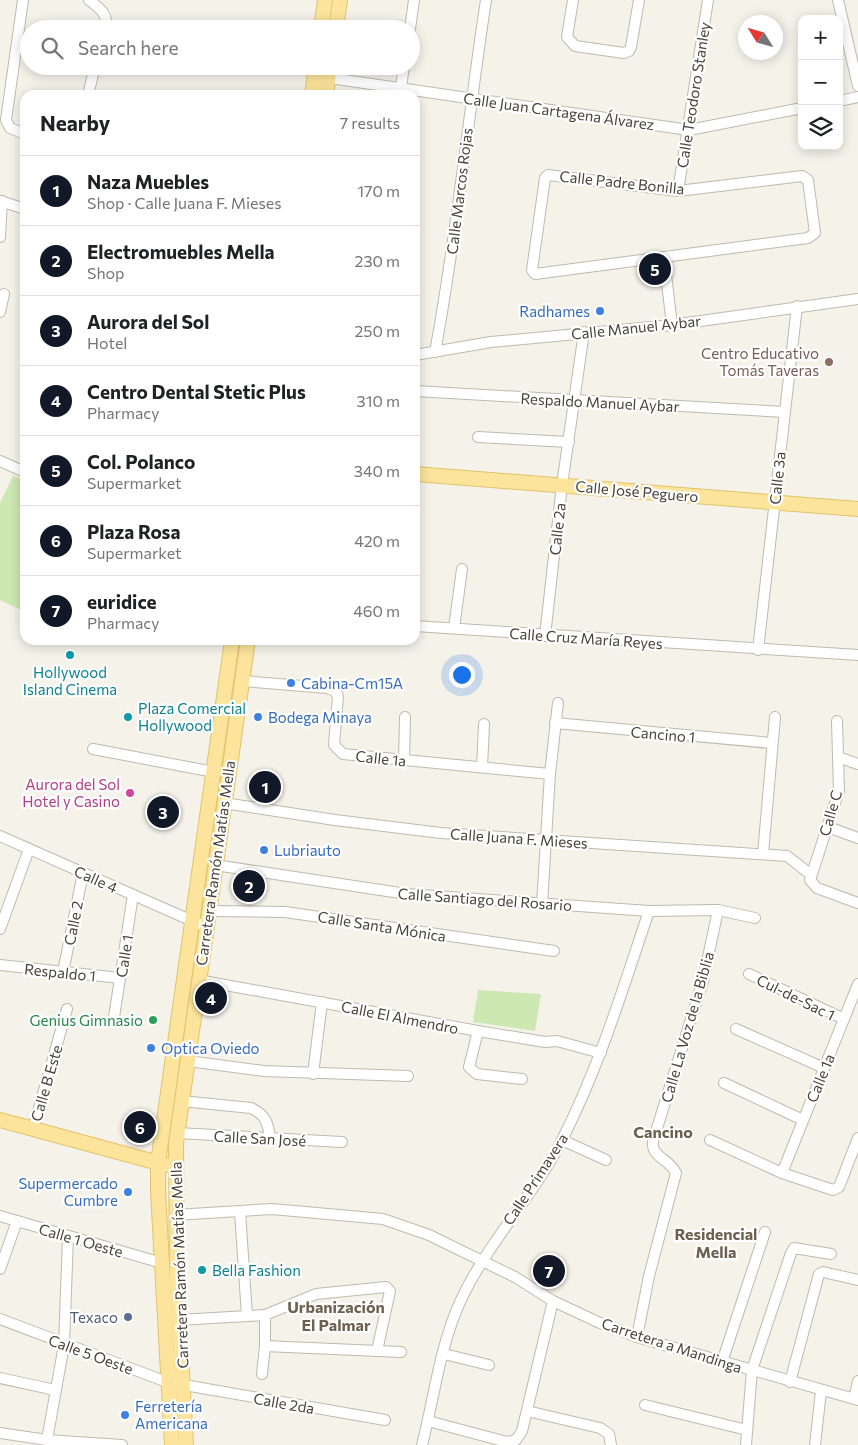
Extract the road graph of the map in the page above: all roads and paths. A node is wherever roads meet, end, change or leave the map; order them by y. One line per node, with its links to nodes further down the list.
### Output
1 (23, 0): 11 (street)
2 (89, 0): 12 (street)
3 (325, 0): 13 (main road)
4 (340, 0): 14 (main road)
5 (414, 0): 15 (street)
6 (486, 0): 30 (street, Calle Marcos Rojas)
7 (573, 0): 8 (street)
8 (639, 0)
9 (708, 0): 33 (street, Calle Teodoro Stanley)
10 (838, 0): 22 (street)
11 (20, 20)
12 (107, 20)
13 (322, 20)
14 (337, 20)
15 (411, 20)
16 (20, 21): 34 (street)
17 (93, 75): 23 (street)
18 (320, 75): 24 (main road)
19 (323, 75): 25 (main road)
20 (337, 75): 26 (street, Calle Juan Cartagena Álvarez)
21 (403, 75): 27 (street)
22 (858, 86)
23 (89, 90)
24 (314, 90)
25 (325, 90)
26 (393, 90)
27 (400, 90)
28 (420, 94): 30 (street, Calle Juan Cartagena Álvarez)
29 (858, 97): 31 (street)
30 (471, 98): 33 (street, Calle Juan Cartagena Álvarez); 46 (street, Calle Marcos Rojas)
31 (843, 100)
32 (798, 109): 33 (street, Calle Juan Cartagena Álvarez)
33 (689, 130): 35 (street, Calle Teodoro Stanley)
34 (20, 132)
35 (678, 191): 39 (street, Calle Padre Bonilla); 39 (street, Calle Padre Bonilla)
36 (1, 201): 37 (street); 38 (street)
37 (20, 207)
38 (0, 237)
39 (664, 258): 44 (street)
40 (4, 294): 43 (street)
41 (858, 299): 42 (street, Calle Manuel Aybar)
42 (797, 306): 44 (street, Calle Manuel Aybar); 50 (street, Calle 3a)
43 (0, 312)
44 (672, 325): 45 (street, Calle Manuel Aybar)
45 (584, 332): 46 (street, Calle Manuel Aybar); 49 (street, Calle 2a)
46 (435, 352): 47 (street, Calle Manuel Aybar)
47 (420, 354)
48 (420, 391): 49 (street, Respaldo Manuel Aybar)
49 (575, 402): 50 (street, Respaldo Manuel Aybar); 52 (street, Calle 2a)
50 (785, 412): 57 (street, Calle 3a)
51 (478, 437): 52 (street)
52 (569, 442): 56 (street, Calle 2a)
53 (0, 461): 54 (street)
54 (20, 470)
55 (420, 474): 56 (main road, Calle José Peguero)
56 (562, 485): 57 (main road, Calle José Peguero); 62 (street, Calle 2a)
57 (775, 502): 58 (main road, Calle José Peguero); 65 (street, Calle 3a)
58 (858, 509)
59 (462, 569): 61 (street)
60 (420, 626): 61 (street, Calle Cruz María Reyes)
61 (454, 628): 62 (street, Calle Cruz María Reyes)
62 (545, 636): 65 (street, Calle Cruz María Reyes)
63 (231, 645): 80 (main road, Carretera Ramón Matías Mella)
64 (247, 645): 67 (main road, Carretera Ramón Matías Mella)
65 (758, 650): 66 (street, Calle Cruz María Reyes)
66 (858, 655)
67 (242, 681): 77 (street, Calle 1a); 82 (main road, Carretera Ramón Matías Mella)
68 (558, 703): 72 (street)
69 (405, 717): 77 (street)
70 (775, 717): 74 (street)
71 (837, 721): 76 (street, Calle C)
72 (555, 723): 74 (street, Cancino 1); 81 (street)
73 (484, 724): 79 (street)
74 (771, 743): 88 (street)
75 (93, 749): 80 (street)
76 (838, 757): 78 (street); 83 (street, Calle C)
77 (404, 761): 79 (street, Calle 1a)
78 (858, 764)
79 (482, 767): 81 (street, Calle 1a)
80 (214, 772): 100 (main road, Carretera Ramón Matías Mella)
81 (550, 774): 86 (street)
82 (224, 802): 86 (street, Calle Juana F. Mieses); 89 (main road, Carretera Ramón Matías Mella)
83 (828, 827): 85 (street); 91 (street, Calle C)
84 (0, 836): 87 (street, Calle 4)
85 (858, 838)
86 (545, 840): 88 (street, Calle Juana F. Mieses); 94 (street)
87 (28, 849): 90 (street, Calle 4); 95 (street)
88 (763, 854): 91 (street, Calle Juana F. Mieses)
89 (215, 865): 94 (street, Calle Santiago del Rosario); 97 (main road, Carretera Ramón Matías Mella)
90 (83, 873): 92 (street, Calle 4); 105 (street, Calle 2)
91 (810, 874): 93 (street)
92 (133, 896): 100 (street, Calle 4); 107 (street, Calle 1)
93 (858, 903)
94 (542, 904): 98 (street, Calle Santiago del Rosario)
95 (4, 905): 102 (street)
96 (718, 910): 98 (street, Calle Santiago del Rosario); 99 (street, Calle Santiago del Rosario); 153 (street, Calle La Voz de la Biblia)
97 (209, 911): 101 (main road, Carretera Ramón Matías Mella); 103 (street, Calle Santa Mónica)
98 (649, 911): 116 (street, Calle Primavera)
99 (755, 918)
100 (192, 922): 101 (street, Calle 4); 134 (main road, Carretera Ramón Matías Mella)
101 (206, 927): 108 (main road, Carretera Ramón Matías Mella)
102 (0, 929)
103 (554, 951)
104 (0, 965): 105 (street, Respaldo 1)
105 (63, 972): 107 (street, Respaldo 1)
106 (749, 974): 113 (street, Cul-de-Sac 1)
107 (120, 978): 112 (street, Calle 1)
108 (198, 980): 110 (street, Calle El Almendro); 117 (main road, Carretera Ramón Matías Mella)
109 (858, 984): 113 (street, Calle 1a)
110 (322, 1002): 115 (street, Calle El Almendro); 119 (street)
111 (67, 1009): 126 (street, Calle B Este)
112 (114, 1017)
113 (844, 1019): 118 (street, Calle 1a)
114 (736, 1029): 118 (street)
115 (478, 1031): 116 (street, Calle El Almendro); 121 (street)
116 (601, 1053): 130 (street, Calle Primavera)
117 (188, 1061): 119 (street); 123 (main road, Carretera Ramón Matías Mella)
118 (824, 1068): 125 (street, Calle 1a)
119 (313, 1074): 120 (street)
120 (408, 1076)
121 (522, 1079)
122 (724, 1083): 125 (street)
123 (182, 1101): 127 (main road, Carretera Ramón Matías Mella); 128 (street)
124 (0, 1120): 126 (main road)
125 (803, 1120): 136 (street, Calle 1a)
126 (33, 1129): 134 (main road)
127 (177, 1134): 128 (street, Calle San José); 135 (main road, Carretera Ramón Matías Mella)
128 (270, 1138): 132 (street, Calle San José)
129 (858, 1138): 136 (street)
130 (562, 1140): 133 (street); 144 (street, Calle Primavera)
131 (710, 1140): 136 (street)
132 (342, 1142)
133 (606, 1160)
134 (158, 1163): 135 (main road); 145 (main road, Carretera Ramón Matías Mella)
135 (174, 1167): 138 (main road, Carretera Ramón Matías Mella)
136 (782, 1173)
137 (240, 1210): 138 (street, Carretera a Mandinga); 144 (street, Carretera a Mandinga); 150 (street)
138 (175, 1215): 152 (main road, Carretera Ramón Matías Mella)
139 (0, 1216): 140 (street, Calle 1 Oeste)
140 (16, 1221): 142 (street, Calle 1 Oeste); 146 (street)
141 (765, 1232): 159 (street)
142 (68, 1237): 145 (street, Calle 1 Oeste); 154 (street)
143 (831, 1254): 161 (street)
144 (483, 1261): 148 (street, Carretera a Mandinga); 158 (street, Calle Primavera)
145 (162, 1263): 165 (main road, Carretera Ramón Matías Mella)
146 (0, 1269)
147 (858, 1280): 166 (street)
148 (553, 1301): 153 (street, Carretera a Mandinga); 172 (street)
149 (266, 1315): 150 (street); 155 (street); 156 (street)
150 (247, 1316): 152 (street)
151 (0, 1319): 154 (street, Calle 5 Oeste)
152 (179, 1320): 167 (main road, Carretera Ramón Matías Mella)
153 (637, 1338): 159 (street, Carretera a Mandinga)
154 (64, 1345): 165 (street, Calle 5 Oeste); 168 (street)
155 (265, 1346): 156 (street); 162 (street)
156 (377, 1350): 157 (street)
157 (401, 1352)
158 (444, 1354): 160 (street); 174 (street, Calle Primavera)
159 (722, 1362): 161 (street, Carretera a Mandinga)
160 (489, 1365)
161 (752, 1370): 166 (street, Carretera a Mandinga); 175 (street)
162 (262, 1374)
163 (0, 1378): 168 (street)
164 (858, 1381): 170 (street)
165 (167, 1382): 167 (street, Calle 5 Oeste); 179 (main road, Carretera Ramón Matías Mella)
166 (790, 1382): 169 (street, Carretera a Mandinga)
167 (183, 1386): 173 (street, Calle 2da); 180 (main road, Carretera Ramón Matías Mella)
168 (55, 1390): 177 (street)
169 (821, 1391): 170 (street, Carretera a Mandinga); 184 (street)
170 (856, 1400)
171 (645, 1405): 175 (street)
172 (527, 1411): 174 (street); 182 (street)
173 (384, 1420)
174 (428, 1421): 181 (street, Calle Primavera)
175 (747, 1430): 183 (street)
176 (0, 1433): 177 (street)
177 (48, 1440): 178 (street)
178 (122, 1445)
179 (172, 1445)
180 (186, 1445)
181 (422, 1445)
182 (611, 1445)
183 (746, 1445)
184 (815, 1445)

